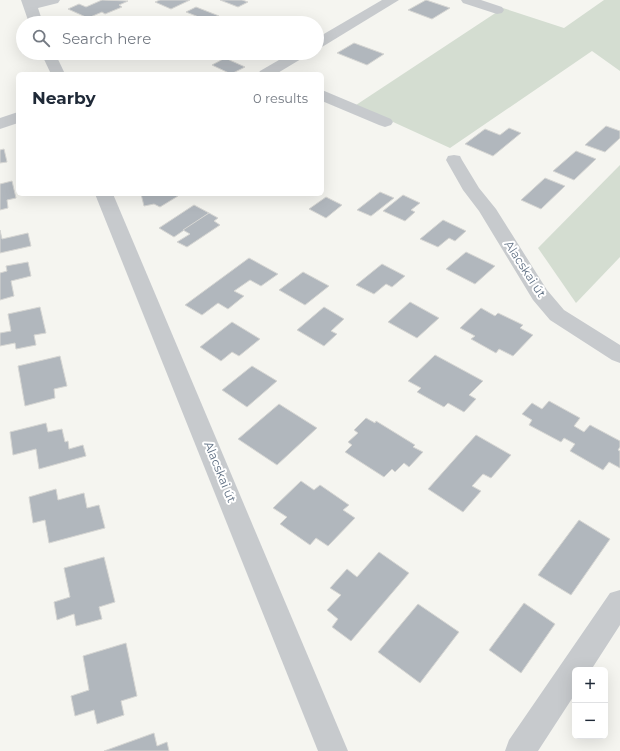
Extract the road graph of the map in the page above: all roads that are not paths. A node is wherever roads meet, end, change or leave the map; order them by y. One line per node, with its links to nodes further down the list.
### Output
1 (53, 0): 4 (street)
2 (392, 0): 7 (street)
3 (468, 0): 5 (street)
4 (29, 3): 6 (street)
5 (497, 10)
6 (34, 16)
7 (324, 40)
8 (51, 60): 10 (street)
9 (290, 60): 11 (street)
10 (57, 72)
11 (271, 72)
12 (324, 96): 14 (street)
13 (16, 118): 15 (street)
14 (385, 122)
15 (0, 124)
16 (454, 160): 18 (street, Alacskai út)
17 (105, 196): 20 (street, Alacskai út)
18 (620, 355)
19 (620, 602): 21 (street)
20 (333, 751)
21 (520, 751)

